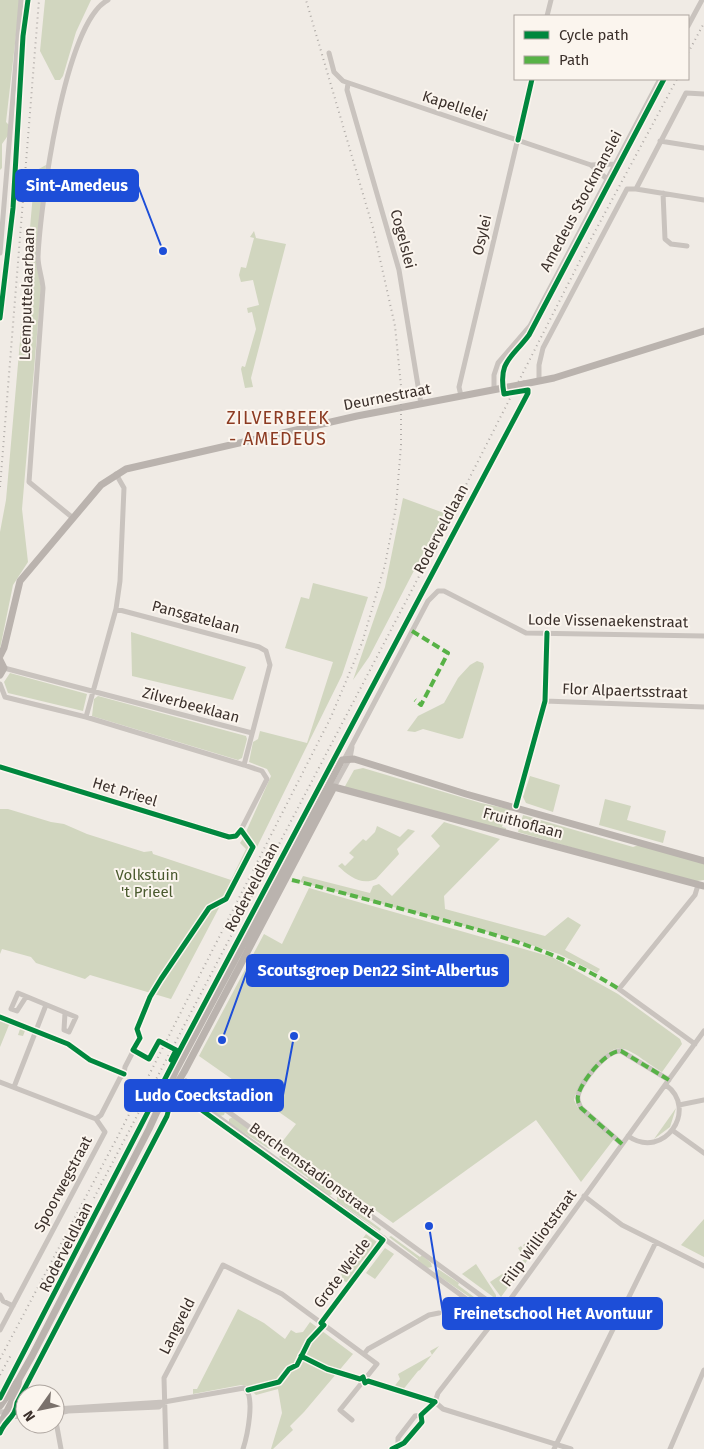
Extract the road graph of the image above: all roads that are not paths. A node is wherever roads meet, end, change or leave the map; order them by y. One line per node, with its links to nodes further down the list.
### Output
1 (21, 0): 22 (street)
2 (108, 0): 29 (street, Leemputtelaarbaan)
3 (551, 0): 5 (street)
4 (702, 0): 6 (street)
5 (547, 15)
6 (689, 24)
7 (328, 53): 10 (street)
8 (532, 80): 12 (street, Osylei)
9 (659, 80): 15 (street, Amedeus Stockmanslei)
10 (348, 84): 12 (street, Kapellelei); 27 (street, Cogelslei)
11 (704, 94): 13 (street)
12 (518, 140): 16 (street, Kapellelei); 26 (street, Osylei)
13 (660, 141): 14 (street); 18 (street)
14 (704, 148)
15 (615, 164): 16 (street, Kapellelei); 17 (street, Amedeus Stockmanslei)
16 (591, 165): 17 (street, Kapellelei)
17 (607, 179): 25 (street, Amedeus Stockmanslei)
18 (636, 188): 19 (street); 24 (street)
19 (663, 193): 20 (street); 21 (street)
20 (704, 200)
21 (686, 246)
22 (0, 253)
23 (704, 332): 24 (street, Deurnestraat)
24 (539, 381): 25 (street, Deurnestraat, bridge)
25 (494, 389): 26 (street, Deurnestraat)
26 (460, 396): 27 (street, Deurnestraat)
27 (420, 404): 28 (street, Deurnestraat)
28 (116, 474): 29 (street, Deurnestraat); 31 (street)
29 (73, 518): 34 (street, Deurnestraat)
30 (434, 594): 32 (street, Lode Vissenaekenstraat); 45 (street, Roderveldlaan)
31 (116, 609): 38 (street); 44 (street, Pansgatelaan)
32 (547, 633): 33 (street, Lode Vissenaekenstraat); 40 (street)
33 (704, 636)
34 (0, 658): 35 (street, Deurnestraat)
35 (4, 668): 36 (street); 38 (street, Zilverbeeklaan)
36 (0, 676)
37 (0, 684): 39 (street)
38 (93, 692): 43 (street); 44 (street, Zilverbeeklaan)
39 (5, 697): 41 (street); 43 (street)
40 (545, 701): 42 (street, Flor Alpaertsstraat); 50 (street)
41 (0, 702)
42 (704, 707)
43 (86, 717): 46 (street)
44 (252, 734): 46 (street, Zilverbeeklaan)
45 (347, 758): 48 (street, Roderveldlaan); 49 (street, Roderveldlaan); 50 (street, Fruithoflaan)
46 (244, 765): 47 (street, Het Prieel)
47 (0, 767)
48 (331, 778): 49 (street); 59 (street, Roderveldlaan)
49 (334, 787): 52 (street, Fruithoflaan); 59 (street, Roderveldlaan)
50 (515, 809): 51 (street, Fruithoflaan)
51 (704, 861)
52 (701, 886): 58 (street)
53 (26, 997): 55 (street)
54 (150, 997): 67 (street, Spoorwegstraat)
55 (46, 1005): 56 (street); 63 (street)
56 (65, 1013)
57 (704, 1031): 58 (street, Filip Williotstraat)
58 (695, 1044): 61 (street, Filip Williotstraat)
59 (180, 1078): 62 (street, Roderveldlaan); 66 (street, Berchemstadionstraat)
60 (0, 1082): 63 (street)
61 (668, 1083): 65 (street); 70 (street, Filip Williotstraat); 71 (street)
62 (173, 1084): 68 (street, Berchemstadionstraat); 90 (street, Roderveldlaan)
63 (14, 1087): 67 (street)
64 (704, 1100): 65 (street)
65 (679, 1105): 69 (street)
66 (229, 1113): 68 (street); 73 (street, Berchemstadionstraat)
67 (96, 1119): 82 (street, Spoorwegstraat)
68 (224, 1121): 75 (street, Berchemstadionstraat)
69 (672, 1130): 70 (street); 72 (street)
70 (628, 1136): 71 (street, Filip Williotstraat)
71 (622, 1144): 74 (street, Filip Williotstraat)
72 (704, 1154)
73 (337, 1192): 75 (street, Berchemstadionstraat); 78 (street, Berchemstadionstraat)
74 (584, 1196): 77 (street); 83 (street, Filip Williotstraat)
75 (332, 1200): 76 (street, Berchemstadionstraat)
76 (384, 1238): 80 (street, Berchemstadionstraat); 86 (street, Grote Weide)
77 (656, 1242): 79 (street); 104 (street)
78 (436, 1264): 80 (street); 83 (street, Berchemstadionstraat)
79 (704, 1266)
80 (431, 1272): 85 (street, Berchemstadionstraat)
81 (0, 1295): 82 (street)
82 (13, 1306): 87 (street, Spoorwegstraat)
83 (502, 1311): 85 (street, Filip Williotstraat)
84 (439, 1313): 88 (street)
85 (495, 1320): 92 (street, Filip Williotstraat)
86 (321, 1322): 88 (street); 91 (street, Langveld)
87 (0, 1330)
88 (364, 1354): 101 (street)
89 (704, 1370): 110 (street)
90 (19, 1379): 93 (street, Roderveldlaan); 100 (street, Roderveldlaan)
91 (164, 1402): 94 (street); 106 (street, Langveld); 107 (street)
92 (435, 1402): 99 (street, Filip Williotstraat); 104 (street)
93 (0, 1406)
94 (118, 1406): 95 (street); 97 (street)
95 (65, 1408)
96 (15, 1414): 100 (street)
97 (65, 1414)
98 (15, 1416): 100 (street)
99 (421, 1416): 103 (street); 103 (street)
100 (2, 1417)
101 (352, 1420)
102 (58, 1434): 105 (street)
103 (398, 1445): 108 (street)
104 (555, 1447): 109 (street)
105 (61, 1449)
106 (166, 1449)
107 (244, 1449)
108 (392, 1449)
109 (571, 1449)
110 (670, 1449)

